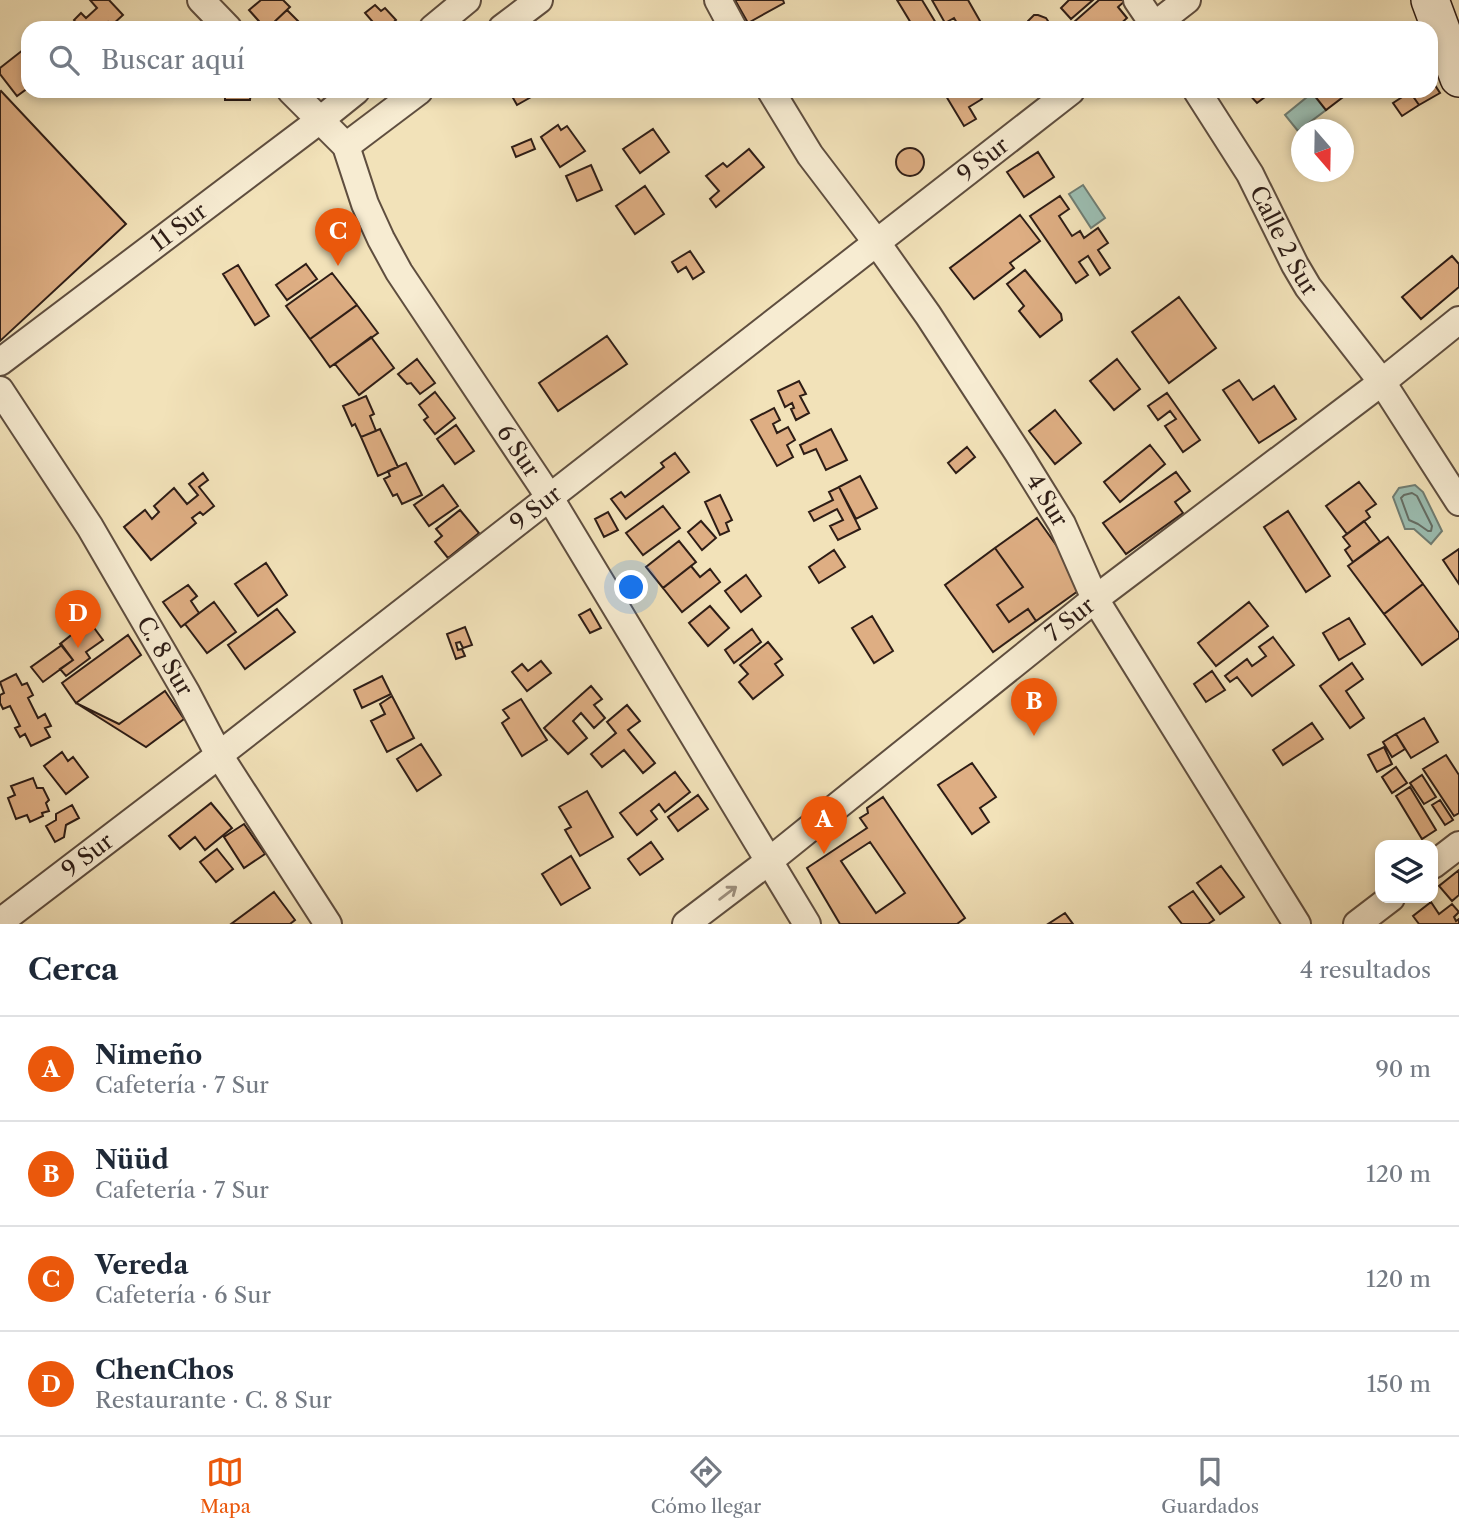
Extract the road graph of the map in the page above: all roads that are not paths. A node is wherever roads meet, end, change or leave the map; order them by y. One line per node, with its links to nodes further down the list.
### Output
1 (201, 0): 8 (street)
2 (467, 0): 9 (street)
3 (539, 0): 10 (street)
4 (718, 0): 11 (street)
5 (1137, 0): 12 (street)
6 (1187, 0): 13 (street)
7 (1430, 0): 14 (street)
8 (222, 21)
9 (442, 21)
10 (511, 21)
11 (729, 21)
12 (1150, 21)
13 (1161, 21)
14 (1438, 21)
15 (1438, 22): 16 (street)
16 (1459, 78)
17 (298, 98): 23 (street)
18 (347, 98): 23 (street, 11 Sur)
19 (410, 98): 24 (street)
20 (775, 98): 25 (street, 4 Sur)
21 (1061, 98): 25 (street, 9 Sur)
22 (1201, 98): 28 (street, Calle 2 Sur)
23 (320, 120): 24 (street); 27 (street, 11 Sur)
24 (346, 146): 30 (street, 6 Sur)
25 (877, 243): 30 (street, 9 Sur); 32 (street, 4 Sur)
26 (1459, 320): 28 (street, 7 Sur)
27 (0, 362)
28 (1382, 382): 31 (street, Calle 2 Sur); 32 (street, 7 Sur)
29 (0, 390): 33 (street, C. 8 Sur)
30 (550, 498): 33 (street, 9 Sur); 35 (street, 6 Sur)
31 (1459, 502)
32 (1095, 598): 35 (street, 7 Sur); 42 (street, 4 Sur)
33 (219, 755): 38 (street, 9 Sur); 39 (street, C. 8 Sur)
34 (1459, 845): 36 (street)
35 (769, 861): 40 (street, 7 Sur, one-way to 35); 41 (street, 6 Sur)
36 (1438, 861)
37 (1384, 903): 43 (street)
38 (0, 922)
39 (328, 924)
40 (686, 924)
41 (807, 924)
42 (1297, 924)
43 (1357, 924)

